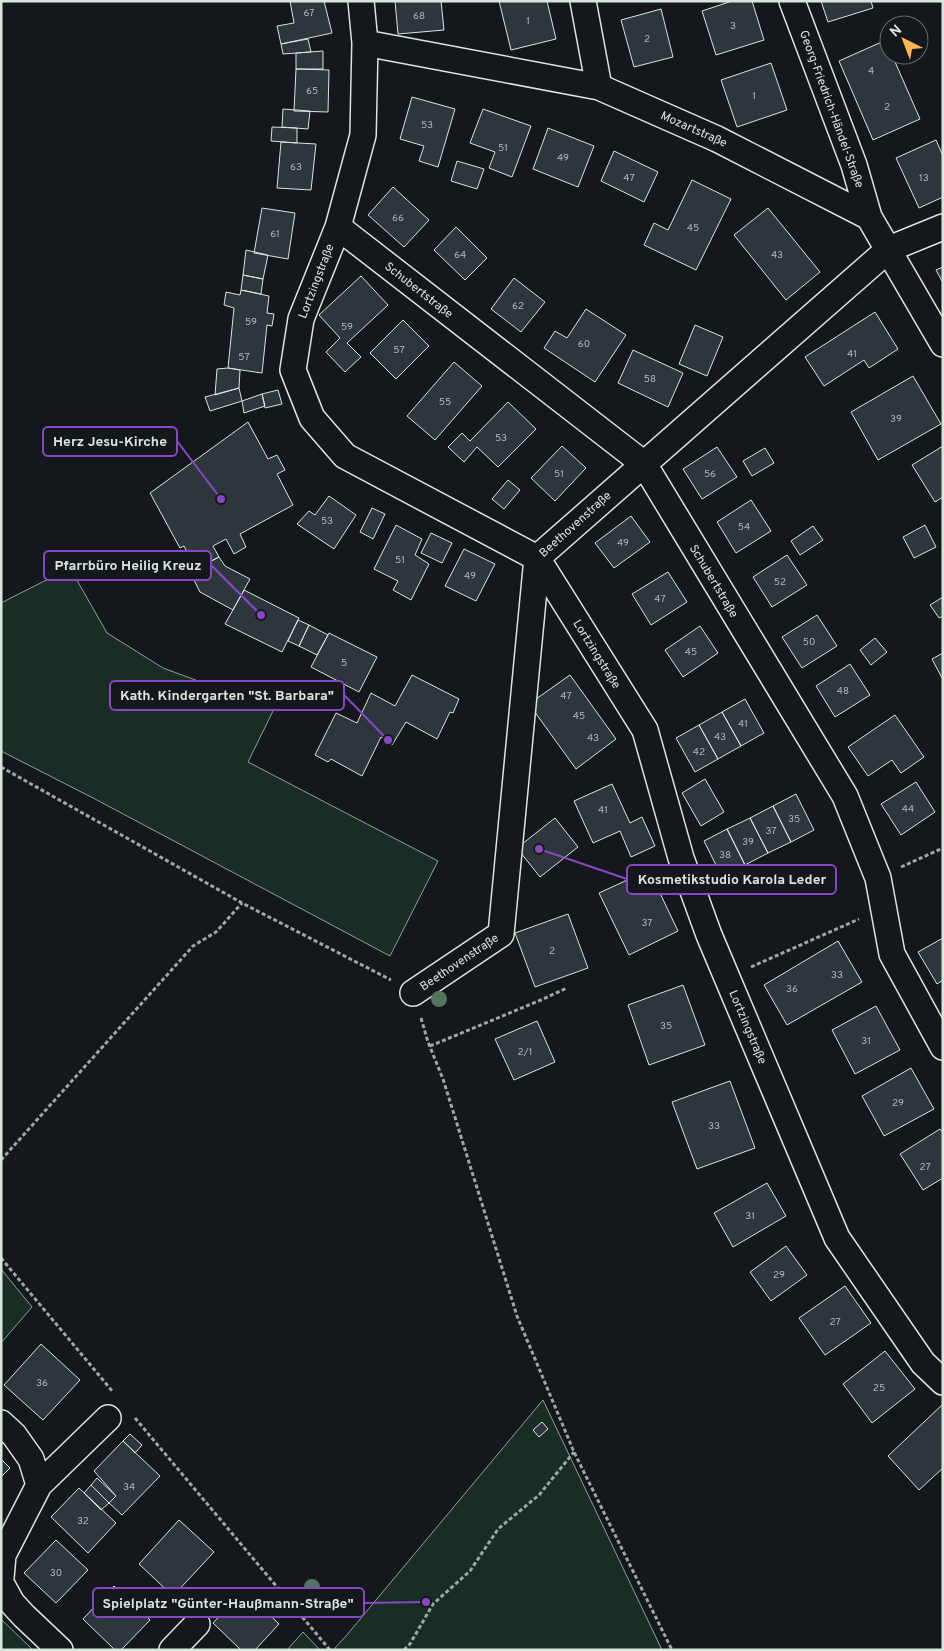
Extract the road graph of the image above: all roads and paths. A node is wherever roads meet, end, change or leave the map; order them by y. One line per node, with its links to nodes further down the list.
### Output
1 (361, 1): 4 (street, Lortzingstraße)
2 (583, 1): 5 (street)
3 (792, 1): 6 (street, Georg-Friedrich-Händel-Straße)
4 (365, 44): 5 (street, Mozartstraße); 7 (street, Lortzingstraße)
5 (599, 87): 6 (street, Mozartstraße)
6 (869, 217): 9 (street)
7 (338, 227): 11 (street, Schubertstraße); 12 (street, Lortzingstraße)
8 (943, 227): 9 (street, Beethovenstraße)
9 (889, 250): 10 (street); 11 (street, Beethovenstraße)
10 (943, 344)
11 (644, 464): 12 (street, Beethovenstraße); 15 (street, Schubertstraße)
12 (537, 558): 20 (street, Beethovenstraße); 25 (street, Lortzingstraße)
13 (1, 767): 16 (path)
14 (943, 848): 15 (path)
15 (878, 878): 17 (street, Schubertstraße)
16 (242, 903): 20 (path); 23 (path)
17 (882, 908): 18 (path); 22 (street, Schubertstraße)
18 (767, 960)
19 (567, 988): 21 (path)
20 (413, 993): 21 (path)
21 (430, 1046): 30 (path)
22 (943, 1047)
23 (1, 1160)
24 (1, 1258): 26 (path)
25 (943, 1382)
26 (115, 1394)
27 (134, 1416): 37 (path)
28 (108, 1418): 31 (street)
29 (1, 1423): 31 (street)
30 (574, 1452): 38 (path); 39 (path)
31 (39, 1485): 32 (street)
32 (1, 1578)
33 (1, 1583): 35 (street)
34 (197, 1624): 36 (street)
35 (60, 1650)
36 (172, 1650)
37 (330, 1650)
38 (404, 1650)
39 (672, 1650)

